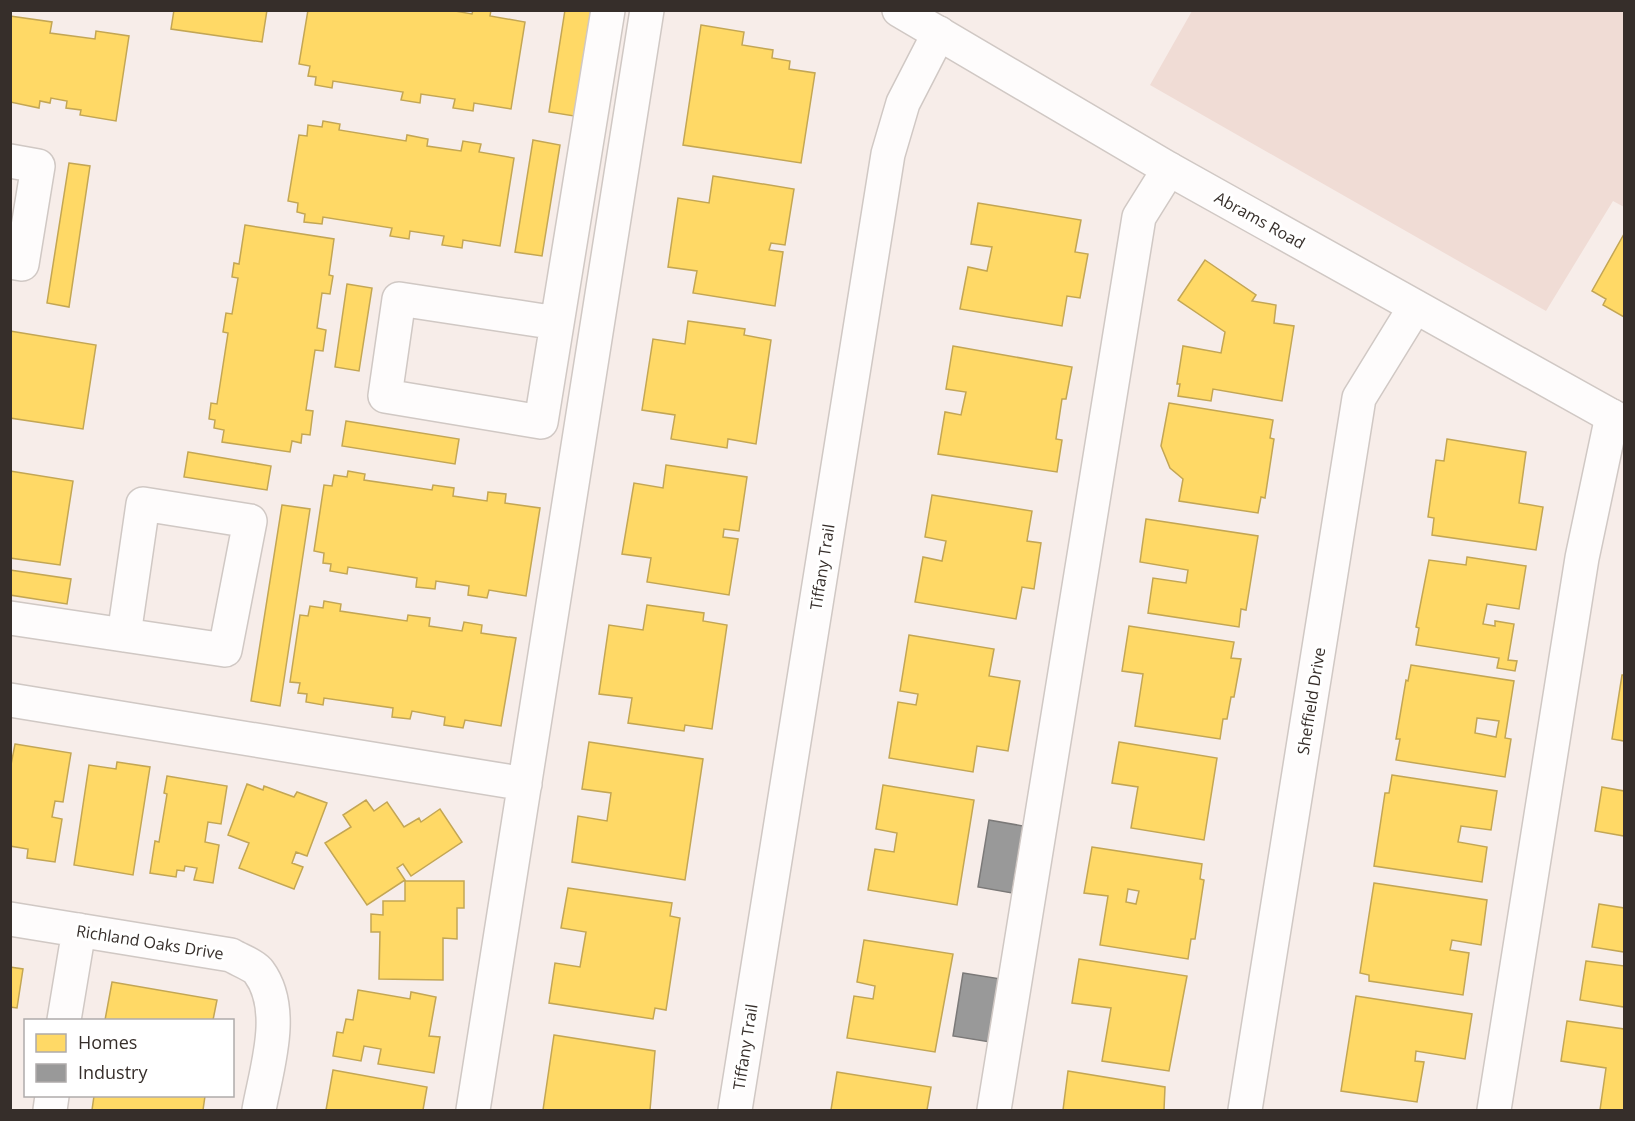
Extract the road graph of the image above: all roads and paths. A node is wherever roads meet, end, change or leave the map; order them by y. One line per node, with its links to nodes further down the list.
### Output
1 (608, 10): 9 (street)
2 (647, 10): 14 (street)
3 (899, 10): 4 (street, Abrams Road)
4 (939, 33): 6 (street, Abrams Road); 20 (street, Tiffany Trail)
5 (10, 161): 7 (street)
6 (1169, 169): 8 (street, Abrams Road); 21 (street)
7 (10, 262)
8 (1415, 306): 10 (street, Abrams Road); 22 (street, Sheffield Drive)
9 (557, 323): 9 (street)
10 (1618, 419): 23 (street)
11 (10, 618): 12 (street)
12 (124, 635): 12 (street)
13 (10, 700): 14 (street)
14 (525, 784): 19 (street)
15 (10, 919): 16 (street, Richland Oaks Drive)
16 (79, 930): 17 (street); 18 (street, Richland Oaks Drive)
17 (64, 1019)
18 (259, 1110)
19 (473, 1110)
20 (735, 1110)
21 (994, 1110)
22 (1245, 1110)
23 (1494, 1110)

